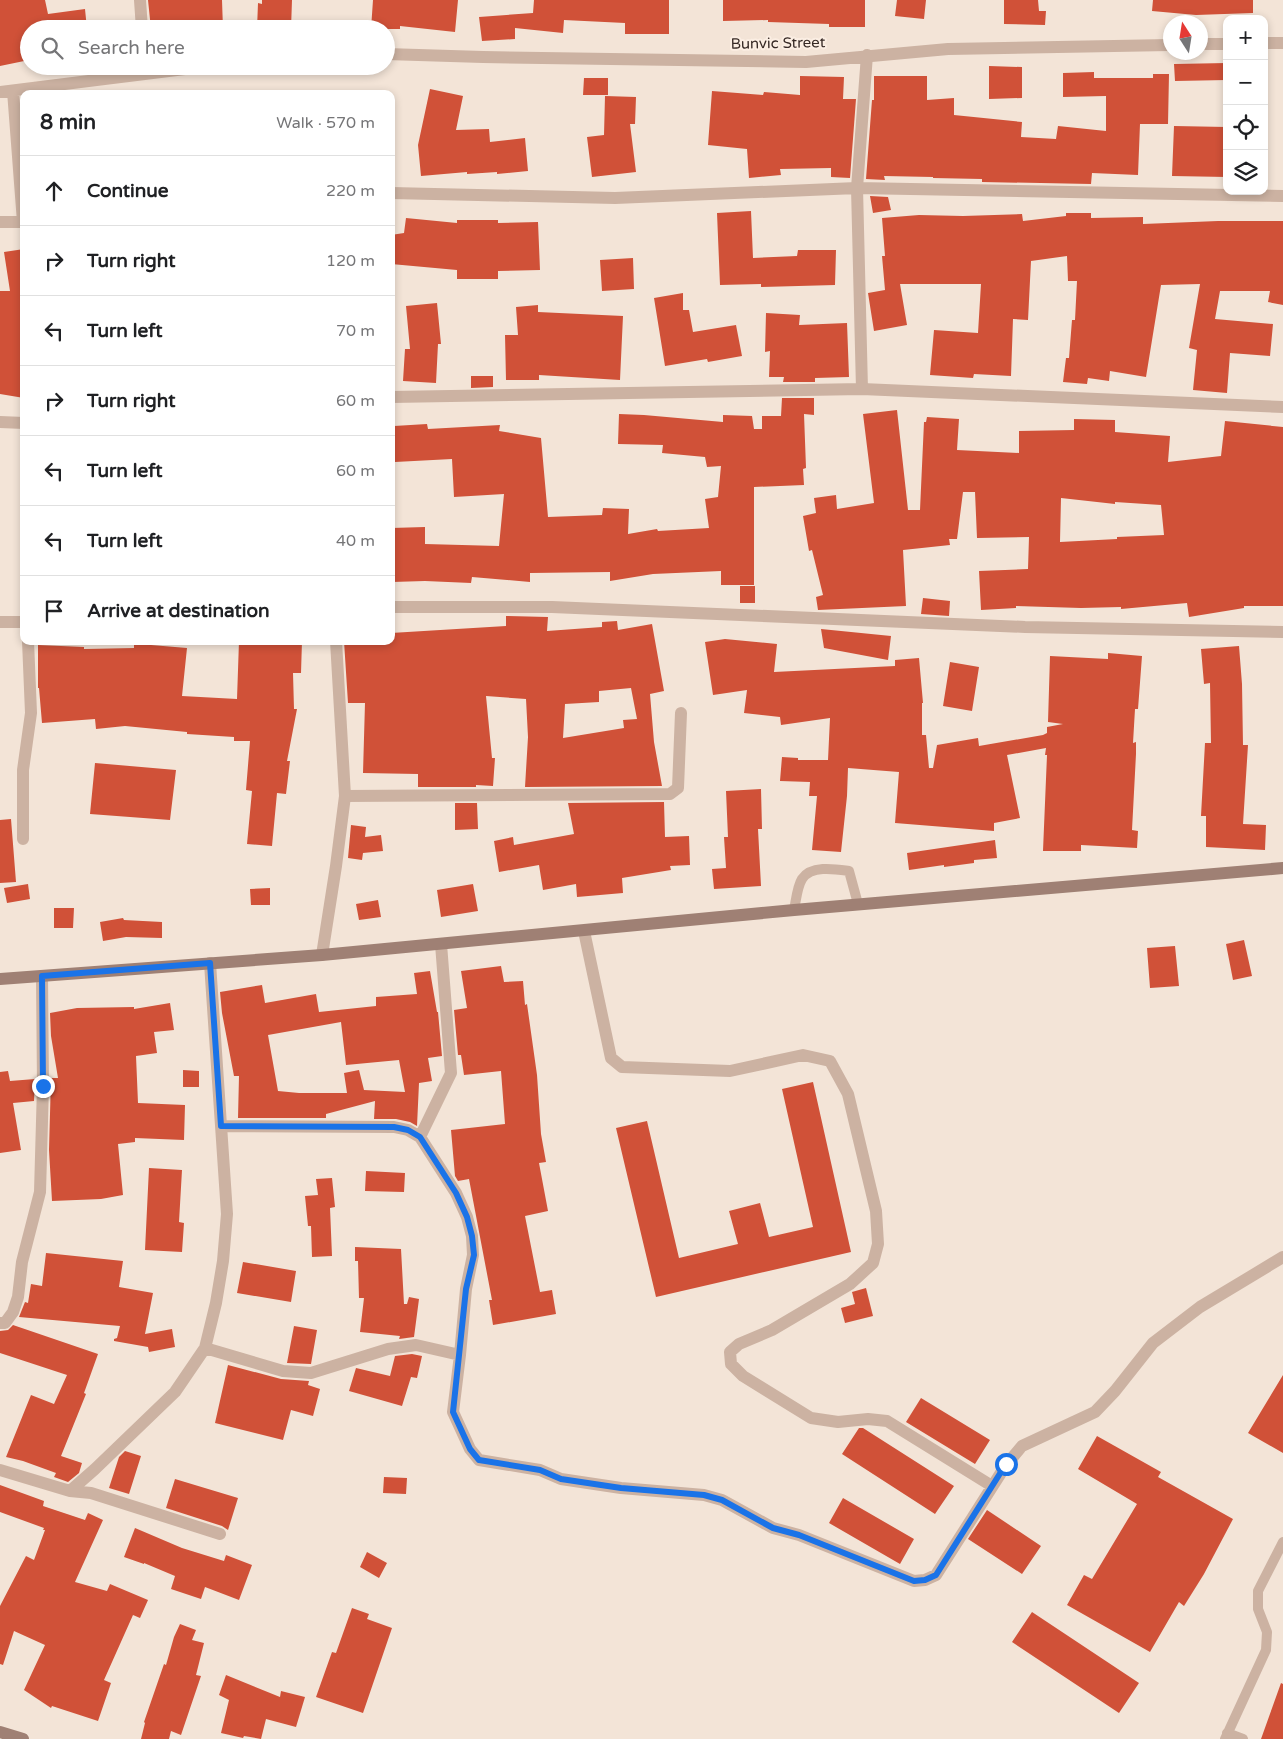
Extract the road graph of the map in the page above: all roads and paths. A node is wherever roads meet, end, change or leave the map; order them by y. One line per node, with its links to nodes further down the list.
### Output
1 (140, 0): 2 (street)
2 (141, 20)
3 (1268, 43): 4 (street)
4 (1283, 43)
5 (1208, 44): 6 (street)
6 (1223, 44)
7 (1163, 45): 9 (street, Bunvic Street)
8 (395, 54): 9 (street, Bunvic Street)
9 (867, 55): 12 (street)
10 (119, 75): 11 (street)
11 (6, 92): 15 (street)
12 (857, 188): 13 (street); 14 (street); 18 (street)
13 (395, 193)
14 (1283, 196)
15 (20, 199)
16 (0, 222): 17 (street)
17 (20, 222)
18 (862, 389): 19 (street); 20 (street)
19 (395, 397)
20 (1283, 407)
21 (0, 422): 22 (street)
22 (20, 423)
23 (395, 607): 26 (street)
24 (0, 622): 25 (street)
25 (20, 622)
26 (1283, 632)
27 (28, 645): 31 (street)
28 (336, 645): 30 (street)
29 (681, 713): 30 (street)
30 (345, 796): 37 (street)
31 (23, 839)
32 (1283, 868): 33 (main road)
33 (858, 904): 34 (main road); 34 (lane)
34 (794, 910): 35 (main road)
35 (584, 931): 36 (main road); 49 (street)
36 (441, 944): 37 (main road); 42 (street)
37 (322, 955): 38 (main road)
38 (210, 963): 39 (main road); 41 (street)
39 (42, 976): 40 (main road); 44 (street)
40 (0, 979)
41 (221, 1126): 42 (street); 45 (street)
42 (420, 1137): 46 (street)
43 (1283, 1257): 49 (street)
44 (0, 1323)
45 (205, 1348): 46 (street); 47 (street)
46 (460, 1355): 49 (street)
47 (95, 1469): 50 (street); 51 (street)
48 (0, 1470): 50 (street)
49 (992, 1486)
50 (70, 1491): 51 (street)
51 (91, 1493): 52 (street)
52 (220, 1534)
53 (1283, 1542): 55 (lane)
54 (0, 1732): 56 (main road)
55 (1226, 1736): 57 (lane)
56 (23, 1739)
57 (1243, 1739)

